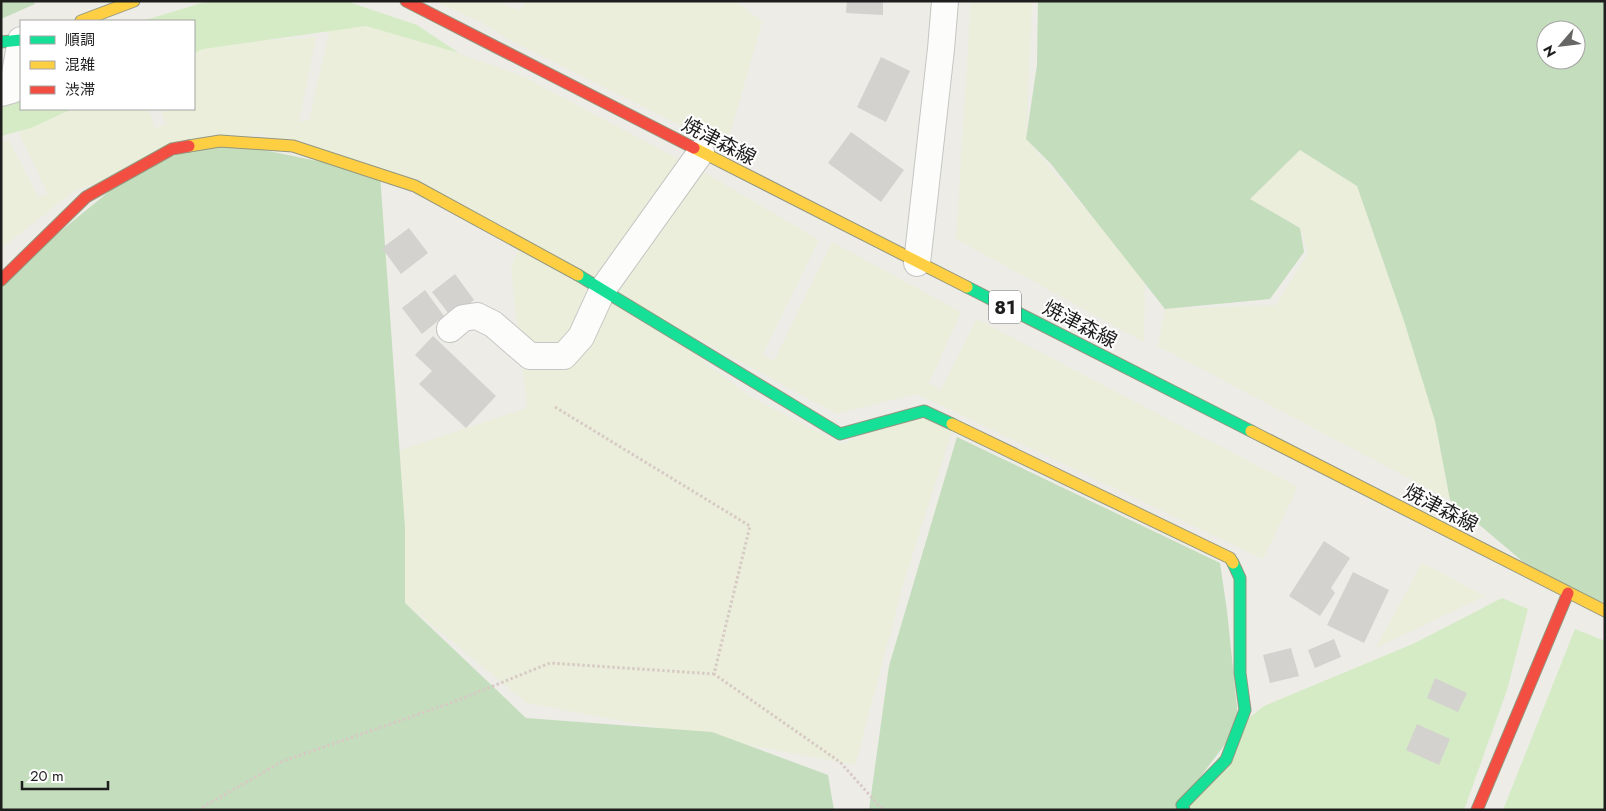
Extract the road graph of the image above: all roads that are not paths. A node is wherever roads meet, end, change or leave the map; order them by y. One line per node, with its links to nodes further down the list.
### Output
1 (134, 1): 4 (street)
2 (406, 1): 9 (street, 焼津森線 / 81)
3 (945, 1): 10 (street)
4 (84, 20)
5 (20, 40): 6 (street)
6 (1, 42)
7 (20, 46): 8 (street)
8 (1, 93)
9 (701, 152): 10 (street, 焼津森線 / 81); 12 (street)
10 (917, 263): 14 (street, 焼津森線 / 81)
11 (1, 280): 12 (street)
12 (603, 289): 13 (street); 16 (street)
13 (450, 329)
14 (1568, 593): 15 (street, 焼津森線 / 81); 17 (street)
15 (1605, 612)
16 (1184, 810)
17 (1477, 810)

